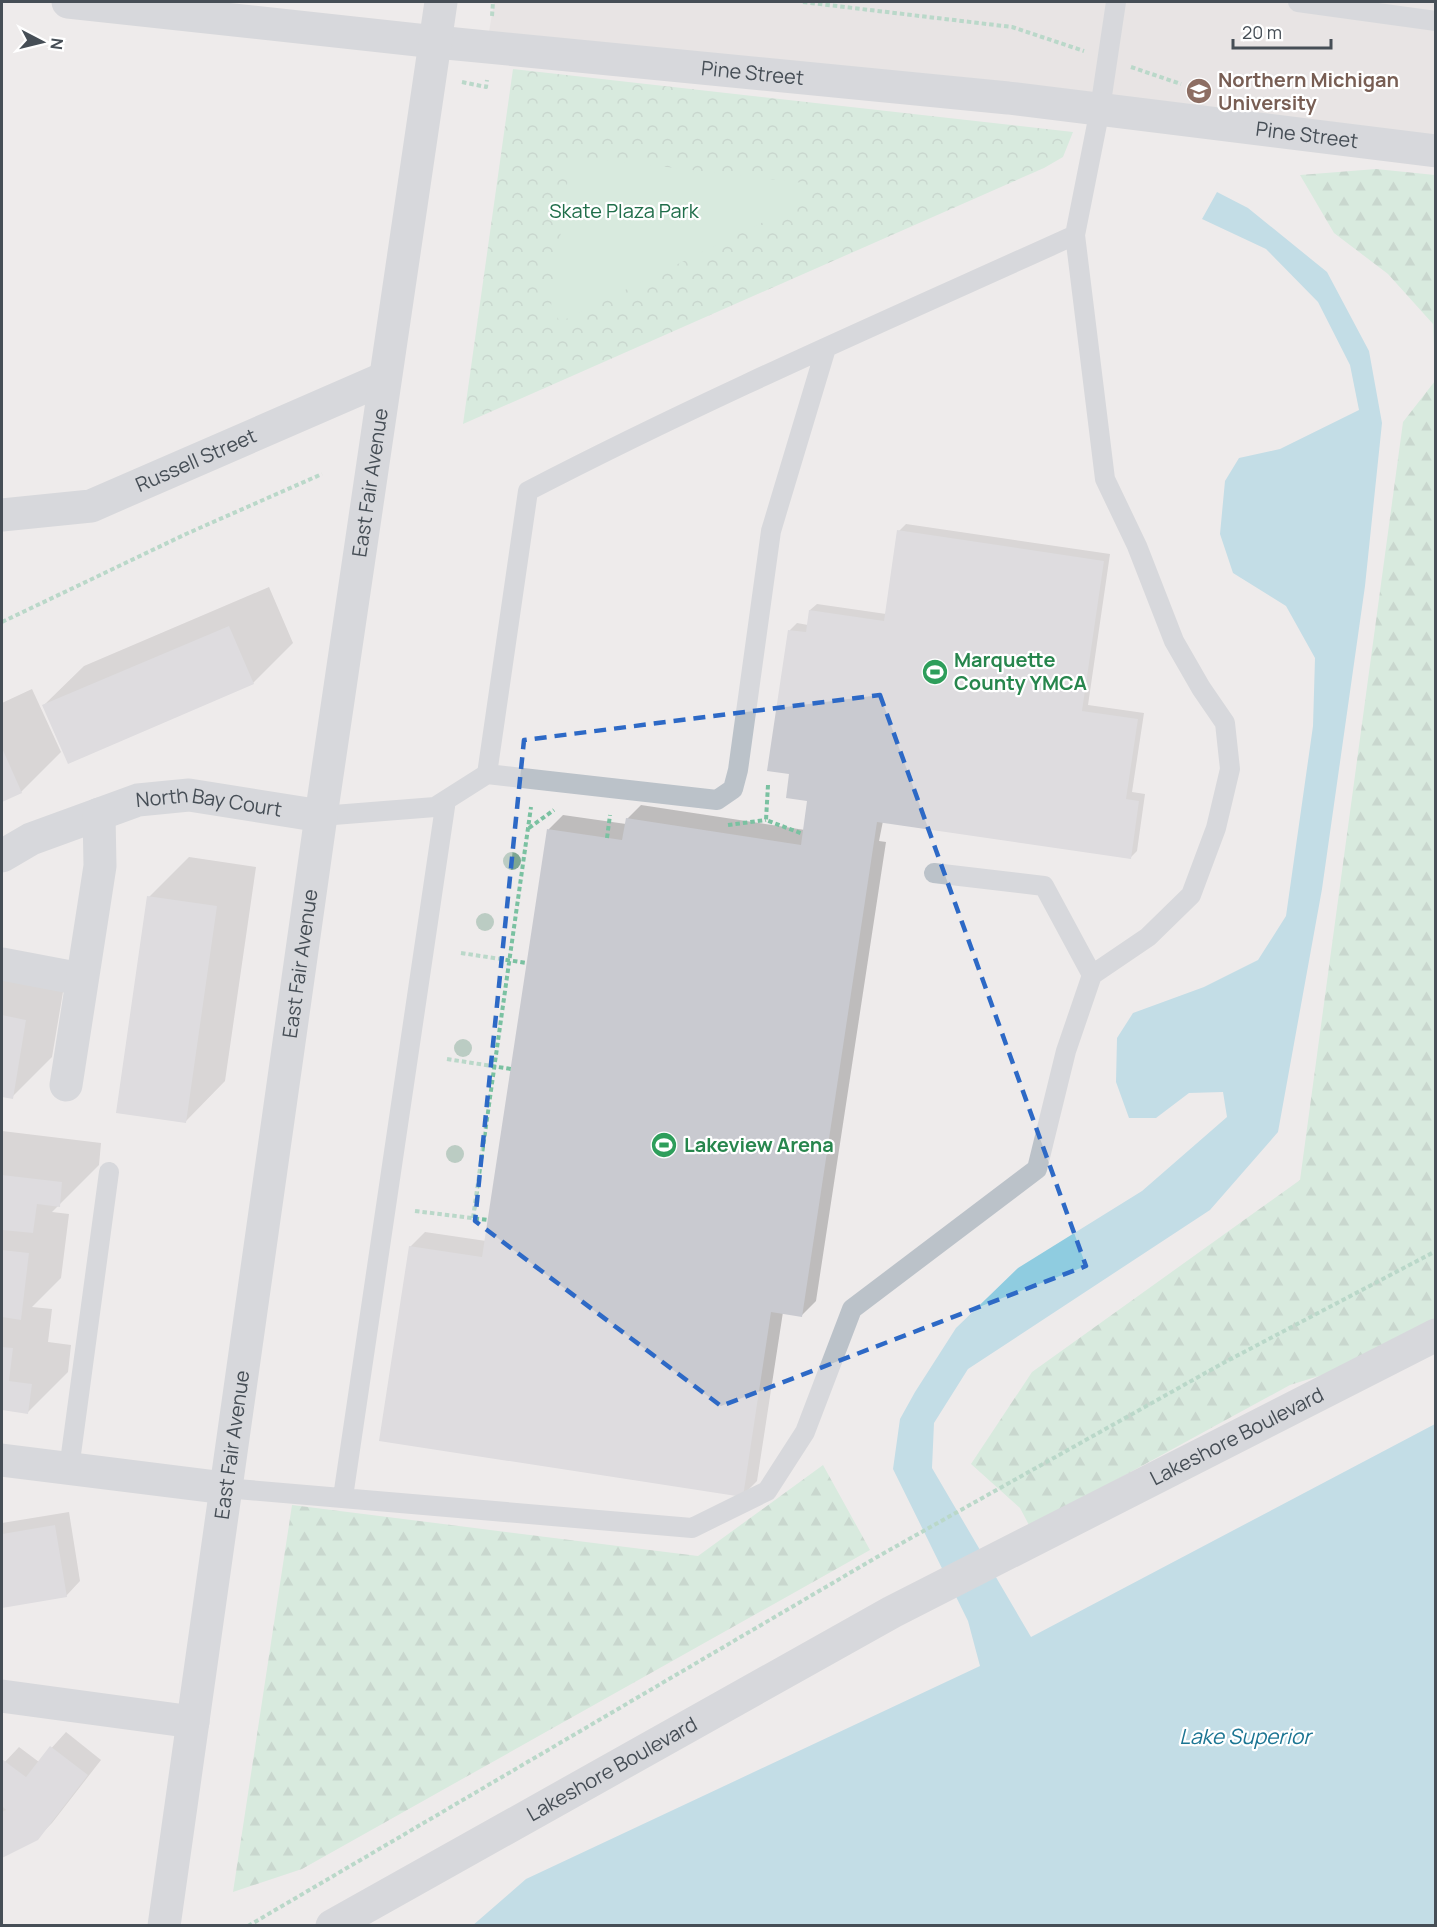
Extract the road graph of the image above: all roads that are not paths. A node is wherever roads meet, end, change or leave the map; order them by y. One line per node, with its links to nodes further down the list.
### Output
1 (68, 2): 7 (street, Pine Street)
2 (441, 2): 7 (street, East Fair Avenue)
3 (1116, 2): 8 (lane)
4 (1298, 2): 5 (lane)
5 (1389, 8): 6 (lane)
6 (1436, 21)
7 (436, 42): 8 (street, Pine Street); 12 (street, East Fair Avenue)
8 (1100, 109): 9 (street, Pine Street); 10 (lane)
9 (1436, 151)
10 (1075, 235): 11 (lane); 21 (lane)
11 (826, 348): 14 (lane); 14 (lane)
12 (385, 378): 13 (street, Russell Street); 17 (street, East Fair Avenue)
13 (2, 515)
14 (487, 774): 15 (lane)
15 (446, 800): 17 (lane); 29 (lane)
16 (99, 814): 17 (street, North Bay Court); 18 (street, North Bay Court); 22 (street)
17 (321, 816): 28 (street, East Fair Avenue)
18 (2, 856)
19 (934, 873): 21 (lane)
20 (2, 964): 22 (street)
21 (1092, 975): 29 (lane)
22 (81, 979): 23 (street)
23 (66, 1085)
24 (109, 1172): 27 (lane)
25 (1436, 1335): 33 (street, Lakeshore Boulevard)
26 (2, 1460): 27 (street)
27 (69, 1469): 28 (street)
28 (225, 1488): 29 (lane); 31 (street, East Fair Avenue)
29 (344, 1497)
30 (2, 1696): 31 (street)
31 (193, 1722): 32 (street, East Fair Avenue)
32 (164, 1926)
33 (332, 1926)

